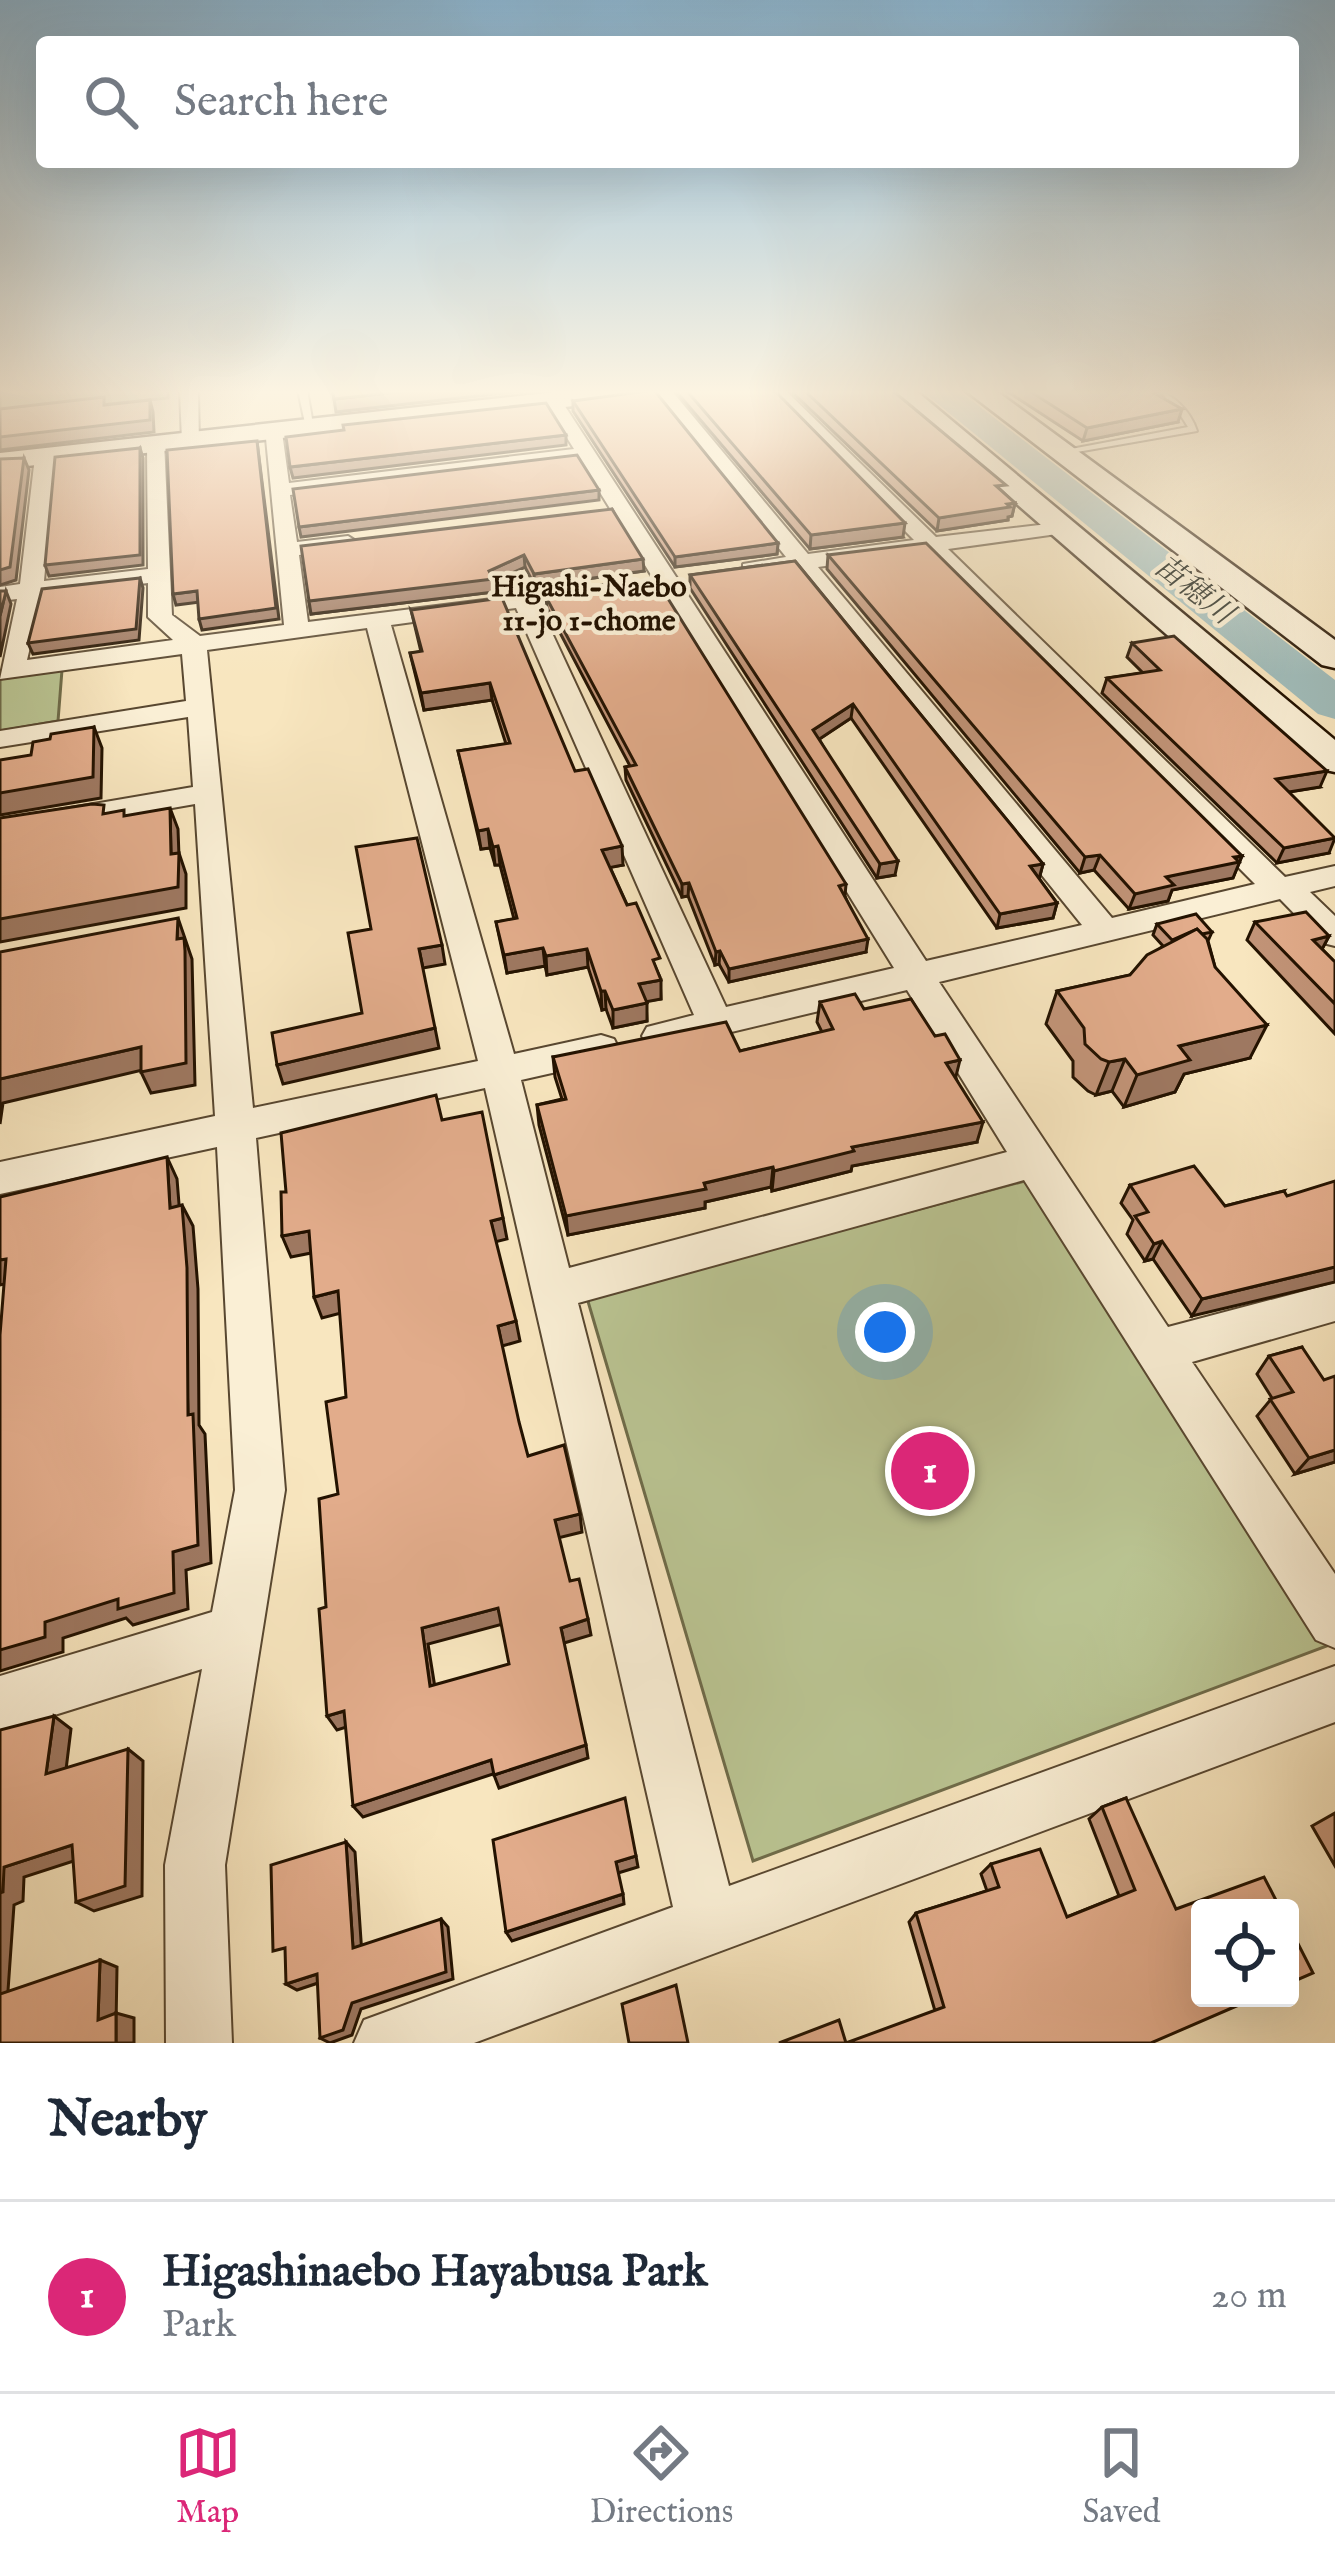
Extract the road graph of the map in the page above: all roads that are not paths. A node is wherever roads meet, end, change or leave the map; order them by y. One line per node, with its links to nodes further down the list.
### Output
1 (42, 485): 19 (street)
2 (158, 485): 17 (street)
3 (278, 485): 10 (street)
4 (318, 485): 10 (street)
5 (596, 485): 18 (street)
6 (737, 485): 15 (street)
7 (872, 485): 13 (street)
8 (1009, 485): 11 (street)
9 (1105, 485): 25 (street)
10 (279, 490): 14 (street)
11 (1057, 527): 13 (street); 29 (street)
12 (382, 538): 14 (street)
13 (931, 544): 15 (street); 33 (street)
14 (286, 550): 23 (street)
15 (799, 562): 16 (street); 34 (street)
16 (732, 571)
17 (161, 574): 19 (street); 24 (street)
18 (653, 582): 21 (street); 36 (street)
19 (31, 591): 20 (street); 26 (street)
20 (0, 594)
21 (525, 600): 22 (street); 37 (street)
22 (377, 619): 23 (street); 38 (street)
23 (297, 631): 24 (street)
24 (194, 644): 26 (street); 27 (street)
25 (1335, 657)
26 (6, 671)
27 (201, 707): 28 (street); 30 (street)
28 (0, 739)
29 (1335, 760)
30 (209, 793): 31 (street); 39 (street)
31 (0, 829)
32 (1335, 876): 33 (street)
33 (1282, 888): 34 (street); 35 (street)
34 (1103, 929): 36 (street)
35 (1335, 935)
36 (919, 975): 37 (street); 40 (street)
37 (716, 1024): 38 (street)
38 (500, 1072): 39 (street); 42 (street)
39 (234, 1126): 41 (street); 46 (street)
40 (1034, 1161): 42 (street); 44 (street)
41 (0, 1178)
42 (554, 1291): 49 (street)
43 (1335, 1302): 44 (street)
44 (1161, 1350): 45 (street)
45 (1335, 1621)
46 (234, 1632): 48 (street); 50 (street)
47 (1335, 1694): 49 (street)
48 (0, 1704)
49 (707, 1922): 51 (street)
50 (200, 2043)
51 (387, 2043)

